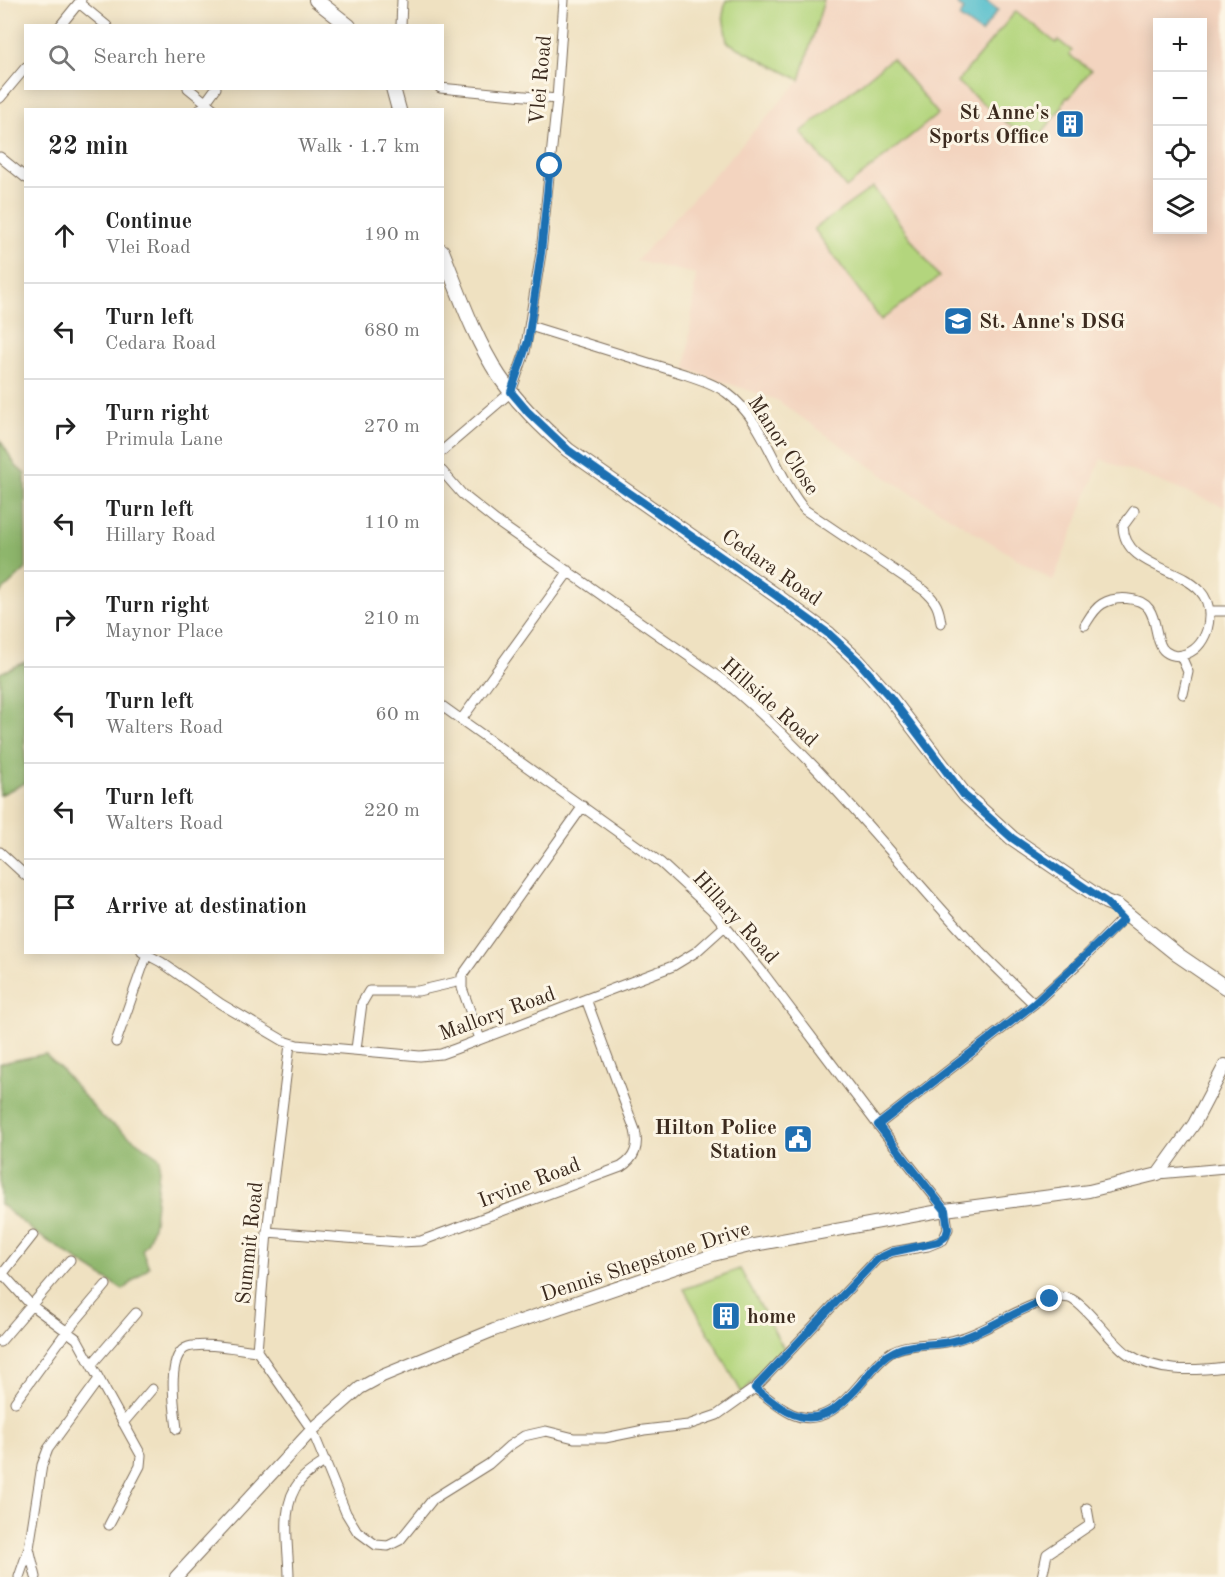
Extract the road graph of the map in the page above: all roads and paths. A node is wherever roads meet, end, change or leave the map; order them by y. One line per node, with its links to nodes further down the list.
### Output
1 (316, 0): 7 (main road)
2 (402, 0): 8 (street)
3 (564, 0): 15 (street, Vlei Road)
4 (80, 2): 5 (street); 6 (street)
5 (62, 24)
6 (105, 24)
7 (346, 24)
8 (401, 24)
9 (24, 69): 14 (street)
10 (444, 88): 15 (street)
11 (190, 90): 16 (street)
12 (215, 90): 16 (street)
13 (394, 90): 17 (main road)
14 (0, 98)
15 (557, 99): 21 (street, Vlei Road)
16 (203, 106)
17 (398, 108)
18 (0, 157): 19 (street)
19 (24, 176)
20 (444, 256): 22 (main road, Cedara Road)
21 (530, 326): 22 (street, Vlei Road); 29 (street, Manor Close)
22 (511, 392): 23 (street); 38 (main road, Cedara Road)
23 (444, 449)
24 (444, 473): 26 (street, Hillside Road)
25 (1134, 511): 27 (street)
26 (569, 572): 34 (street); 45 (street, Hillside Road)
27 (1212, 611): 28 (street); 31 (street)
28 (1225, 611)
29 (941, 623)
30 (1085, 625): 31 (street)
31 (1181, 656): 32 (street)
32 (1183, 694)
33 (444, 707): 34 (street, Hillary Road)
34 (461, 720): 35 (street, Hillary Road)
35 (583, 806): 39 (street, Hillary Road); 42 (street)
36 (0, 852): 37 (street)
37 (24, 874)
38 (1125, 917): 43 (main road, Cedara Road); 45 (street)
39 (726, 926): 44 (street, Mallory Road); 51 (street, Hillary Road)
40 (145, 954): 47 (street)
41 (146, 954): 48 (street, Mallory Road)
42 (461, 981): 46 (street); 49 (street)
43 (1224, 988)
44 (586, 999): 46 (street, Mallory Road); 55 (street, Irvine Road)
45 (1034, 1004): 51 (street)
46 (480, 1039): 49 (street, Mallory Road)
47 (116, 1042)
48 (290, 1044): 49 (street, Mallory Road); 55 (street, Summit Road)
49 (356, 1049)
50 (1225, 1065): 53 (street)
51 (878, 1125): 54 (street, Hillary Road)
52 (1225, 1168): 53 (street)
53 (1158, 1174): 54 (street, Dennis Shepstone Drive)
54 (945, 1210): 69 (street); 74 (street, Dennis Shepstone Drive)
55 (267, 1232): 65 (street, Summit Road)
56 (33, 1235): 59 (street)
57 (0, 1260): 59 (street)
58 (70, 1260): 61 (street)
59 (3, 1273): 61 (street)
60 (106, 1285): 63 (street)
61 (30, 1305): 63 (street); 64 (street)
62 (136, 1313): 66 (street)
63 (67, 1332): 66 (street); 71 (street)
64 (0, 1342)
65 (257, 1351): 73 (street); 74 (street)
66 (92, 1364): 68 (street)
67 (1225, 1367): 69 (street)
68 (99, 1379): 72 (street); 78 (street)
69 (755, 1388): 75 (street)
70 (152, 1389): 72 (street)
71 (15, 1402)
72 (123, 1423): 77 (street)
73 (177, 1430)
74 (312, 1430): 75 (street); 81 (street, Dennis Shepstone Drive)
75 (326, 1461): 82 (street)
76 (1087, 1508): 83 (street)
77 (109, 1525)
78 (29, 1548): 79 (street); 80 (street)
79 (19, 1577)
80 (36, 1577)
81 (176, 1577)
82 (289, 1577)
83 (1042, 1577)

